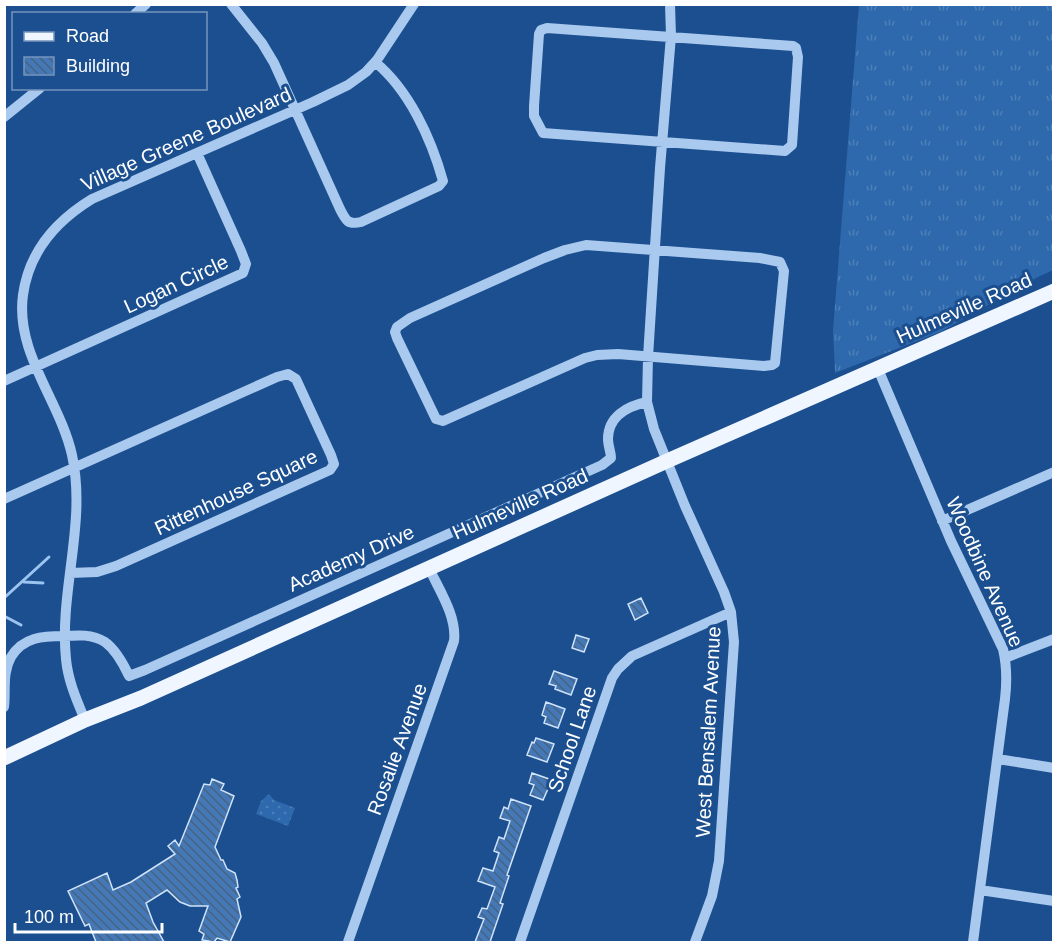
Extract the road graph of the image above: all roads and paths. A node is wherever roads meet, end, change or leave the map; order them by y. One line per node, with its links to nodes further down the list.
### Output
1 (231, 4): 7 (street)
2 (414, 4): 5 (street, Village Greene Boulevard)
3 (670, 4): 4 (street)
4 (670, 36): 9 (street); 9 (street); 9 (street)
5 (375, 62): 7 (street, Village Greene Boulevard); 7 (street)
6 (38, 90): 8 (street)
7 (295, 110): 10 (street, Village Greene Boulevard)
8 (4, 117)
9 (662, 143): 11 (street)
10 (197, 153): 14 (street, Village Greene Boulevard); 14 (street, Logan Circle)
11 (655, 250): 13 (street); 13 (street); 13 (street)
12 (1053, 291): 15 (main road, Hulmeville Road)
13 (648, 357): 17 (street)
14 (37, 367): 16 (street, Logan Circle); 19 (street, Village Greene Boulevard)
15 (878, 369): 18 (main road, Hulmeville Road); 22 (street, Woodbine Avenue)
16 (4, 381)
17 (647, 402): 18 (street); 26 (street, Academy Drive)
18 (667, 461): 23 (main road, Hulmeville Road); 25 (street, West Bensalem Avenue)
19 (74, 469): 21 (street); 24 (street, Village Greene Boulevard); 24 (street, Rittenhouse Square)
20 (1053, 472): 22 (street)
21 (4, 499)
22 (942, 521): 28 (street, Woodbine Avenue)
23 (429, 568): 30 (main road, Hulmeville Road); 36 (street, Rosalie Avenue)
24 (70, 573): 26 (street, Village Greene Boulevard)
25 (731, 612): 37 (street, School Lane); 38 (street, West Bensalem Avenue)
26 (65, 636): 29 (street); 30 (street, Village Greene Boulevard)
27 (1053, 639): 28 (street)
28 (1005, 658): 32 (street, Woodbine Avenue)
29 (4, 707)
30 (85, 720): 31 (main road, Hulmeville Road)
31 (4, 759)
32 (998, 759): 33 (street); 34 (street, Woodbine Avenue)
33 (1053, 768)
34 (980, 890): 35 (street); 39 (street, Woodbine Avenue)
35 (1053, 901)
36 (348, 942)
37 (520, 942)
38 (695, 942)
39 (973, 942)

